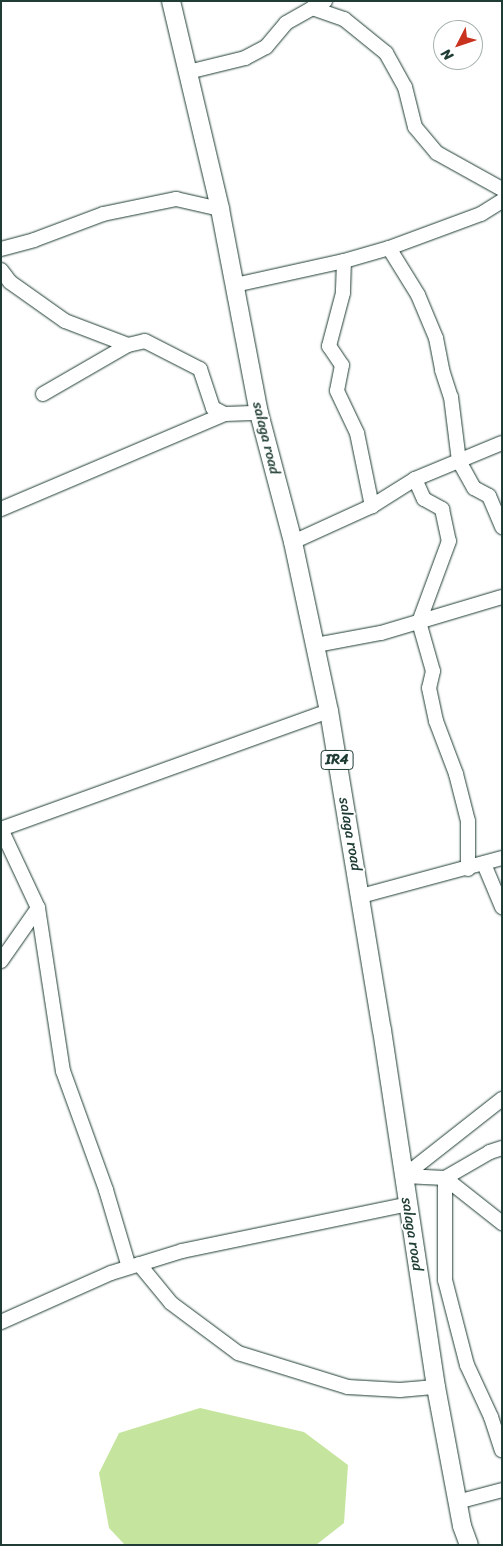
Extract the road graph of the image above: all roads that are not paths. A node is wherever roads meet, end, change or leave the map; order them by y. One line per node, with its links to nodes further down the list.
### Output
1 (171, 1): 4 (main road, salaga road / IR4)
2 (325, 1): 3 (street)
3 (312, 8): 4 (street); 5 (street)
4 (188, 72): 7 (main road, salaga road / IR4)
5 (502, 189)
6 (502, 201): 9 (street)
7 (220, 209): 8 (street); 12 (main road, salaga road / IR4)
8 (1, 248)
9 (389, 248): 10 (street); 18 (street)
10 (344, 261): 12 (street); 20 (street)
11 (1, 270): 13 (street)
12 (235, 285): 16 (main road, salaga road / IR4)
13 (128, 345): 14 (street); 15 (street)
14 (43, 394)
15 (226, 414): 16 (street); 21 (street)
16 (259, 414): 23 (main road, salaga road / IR4)
17 (502, 443): 18 (street)
18 (459, 461): 19 (street); 22 (street)
19 (415, 479): 20 (street); 25 (street)
20 (372, 506): 23 (street)
21 (1, 509)
22 (502, 526)
23 (292, 542): 26 (main road, salaga road / IR4)
24 (502, 597): 25 (street)
25 (419, 622): 26 (street); 31 (street)
26 (316, 646): 27 (main road, salaga road / IR4)
27 (328, 710): 28 (street); 32 (main road, salaga road / IR4)
28 (1, 829): 34 (street)
29 (502, 858): 30 (street)
30 (484, 864): 31 (street); 33 (street)
31 (468, 869): 32 (street)
32 (361, 896): 38 (main road, salaga road / IR4)
33 (502, 907)
34 (38, 908): 35 (street); 42 (street)
35 (1, 961)
36 (502, 1099): 38 (street)
37 (502, 1148): 39 (street)
38 (404, 1176): 39 (street); 40 (main road, salaga road / IR4)
39 (445, 1178): 41 (street); 45 (street)
40 (408, 1204): 42 (street); 44 (main road, salaga road / IR4)
41 (502, 1223)
42 (134, 1266): 43 (street); 44 (street)
43 (1, 1322)
44 (436, 1387): 47 (main road, salaga road / IR4)
45 (502, 1450)
46 (502, 1490): 47 (street)
47 (457, 1502): 48 (main road, salaga road / IR4)
48 (469, 1545)

